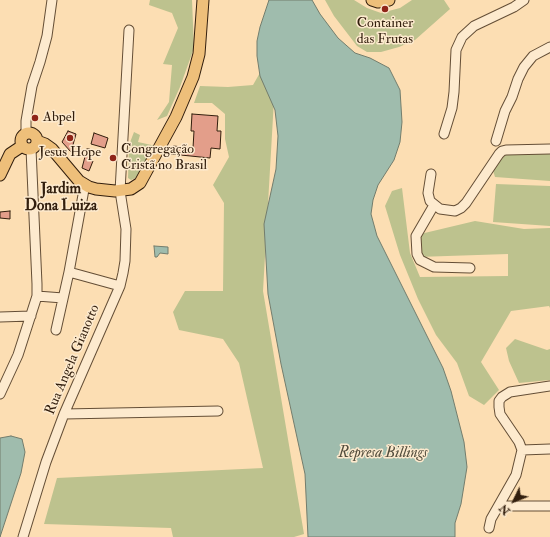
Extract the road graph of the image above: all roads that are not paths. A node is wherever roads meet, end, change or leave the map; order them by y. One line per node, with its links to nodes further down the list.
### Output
1 (203, 0): 16 (main road)
2 (372, 0): 3 (main road)
3 (389, 0)
4 (524, 0): 9 (street)
5 (51, 2): 8 (street)
6 (128, 30): 16 (street, Rua Angela Gianotto)
7 (549, 51): 10 (street)
8 (26, 133): 11 (main road)
9 (444, 134)
10 (496, 141)
11 (30, 145): 14 (main road); 15 (main road); 21 (street)
12 (550, 149): 17 (street)
13 (431, 174): 17 (street)
14 (0, 175)
15 (85, 184): 16 (main road); 19 (street)
16 (120, 191): 20 (street, Rua Angela Gianotto)
17 (434, 205): 18 (street)
18 (470, 268)
19 (69, 272): 20 (street); 22 (street)
20 (120, 286): 29 (street, Rua Angela Gianotto)
21 (37, 296): 22 (street); 23 (street)
22 (63, 298): 25 (street)
23 (31, 316): 24 (street); 27 (street)
24 (0, 317)
25 (56, 330)
26 (550, 386): 31 (street)
27 (0, 394)
28 (218, 411): 29 (street)
29 (64, 414): 35 (street, Rua Angela Gianotto)
30 (550, 449): 31 (street)
31 (522, 450): 32 (street)
32 (499, 506): 33 (street); 34 (street)
33 (550, 506)
34 (489, 528)
35 (23, 537)

